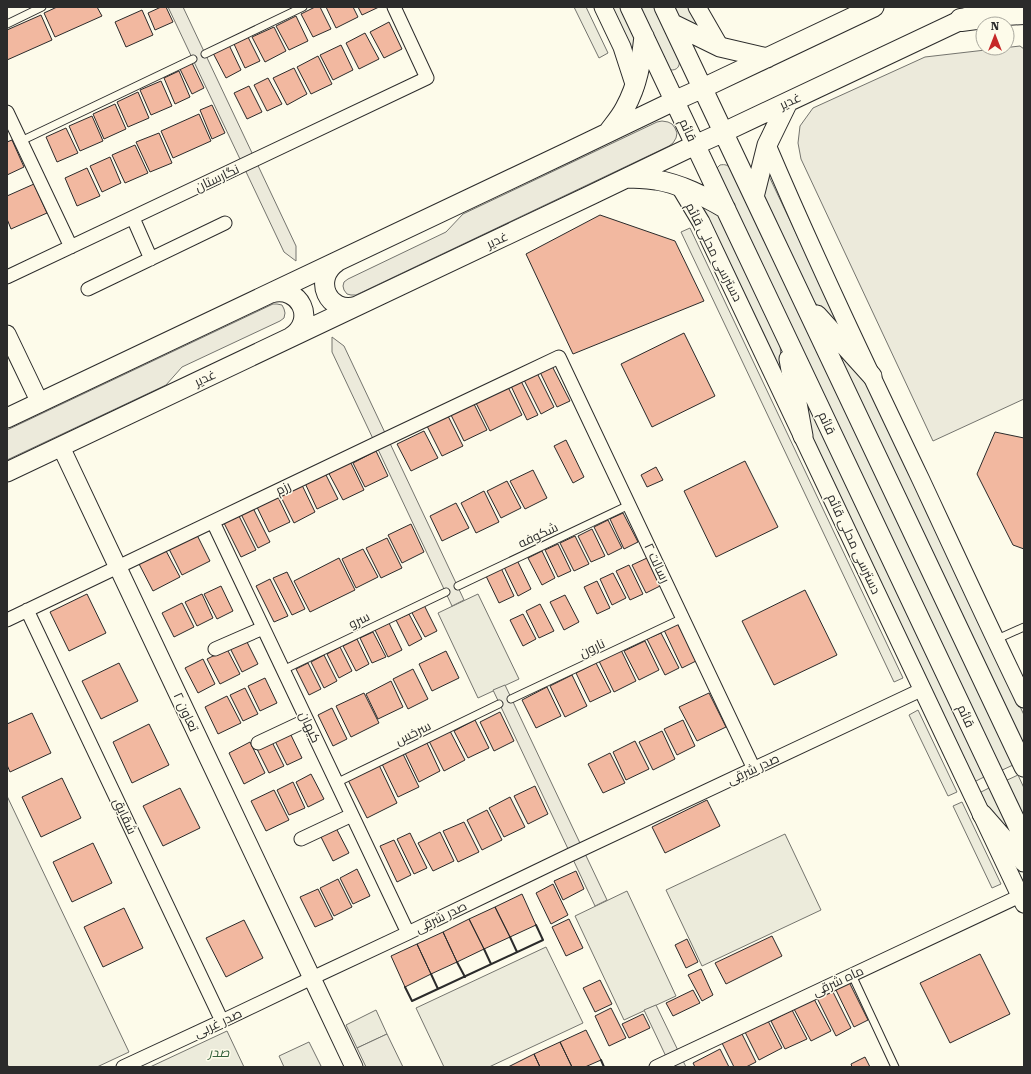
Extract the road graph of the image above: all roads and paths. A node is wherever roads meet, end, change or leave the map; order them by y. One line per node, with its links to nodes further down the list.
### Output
1 (42, 7): 12 (lane)
2 (304, 7): 17 (lane)
3 (394, 7): 37 (street, نگارستان)
4 (603, 7): 21 (street)
5 (630, 7): 14 (main road, قائم)
6 (664, 7): 13 (main road)
7 (697, 7): 15 (street)
8 (874, 7): 18 (main road)
9 (988, 7): 11 (main road, غدیر)
10 (1024, 13): 11 (highway)
11 (961, 20): 24 (main road, غدیر)
12 (7, 24)
13 (672, 24): 15 (main road); 16 (main road)
14 (644, 36): 20 (main road, قائم); 21 (main road)
15 (720, 46): 18 (main road)
16 (686, 52): 20 (main road); 22 (main road)
17 (205, 54)
18 (767, 58): 22 (main road)
19 (193, 59): 28 (lane)
20 (657, 64): 23 (main road, قائم)
21 (635, 88): 27 (main road)
22 (703, 88): 23 (main road); 26 (main road)
23 (674, 101): 27 (main road); 29 (main road, قائم)
24 (788, 102): 26 (main road, غدیر); 30 (main road)
25 (7, 112): 28 (street)
26 (724, 132): 29 (main road, غدیر); 31 (main road)
27 (607, 133): 41 (main road)
28 (21, 141): 39 (street)
29 (695, 145): 32 (main road, غدیر); 33 (main road, قائم)
30 (767, 145): 35 (main road); 51 (street)
31 (741, 168): 33 (main road); 35 (main road)
32 (628, 178): 34 (main road); 46 (main road, غدیر)
33 (712, 181): 36 (main road, قائم)
34 (680, 187): 36 (main road); 54 (street, دسترسی محلی قائم)
35 (754, 197): 45 (main road)
36 (726, 209): 48 (main road, قائم)
37 (133, 218): 39 (street, نگارستان); 40 (street)
38 (225, 223): 40 (street)
39 (71, 247): 42 (street, نگارستان)
40 (151, 259): 43 (street)
41 (338, 261): 44 (main road); 46 (main road)
42 (7, 277)
43 (88, 289)
44 (269, 294): 49 (main road); 52 (main road)
45 (803, 299): 51 (main road); 76 (main road)
46 (359, 305): 49 (main road, غدیر)
47 (7, 334): 52 (street)
48 (785, 334): 54 (main road); 82 (main road, قائم)
49 (290, 338): 55 (main road, غدیر)
50 (559, 357): 57 (street, رسالت ۲); 58 (street, رزم)
51 (872, 376): 67 (street)
52 (40, 403): 53 (main road)
53 (7, 418)
54 (803, 436): 70 (street, دسترسی محلی قائم)
55 (61, 447): 56 (main road, غدیر); 59 (street, تعاون ۲)
56 (7, 472)
57 (629, 505): 60 (lane, شکوفه); 63 (street, رسالت ۲)
58 (213, 522): 59 (street, رزم); 66 (street, کیهان)
59 (117, 566): 62 (street, رزم); 87 (street, تعاون ۲)
60 (458, 586)
61 (446, 592): 69 (lane, سرو)
62 (27, 610): 64 (street, رزم); 88 (street, شقایق)
63 (683, 618): 71 (lane, نارون); 77 (street, رسالت ۲)
64 (7, 620)
65 (1024, 627): 67 (lane)
66 (263, 628): 68 (street); 69 (street, کیهان)
67 (995, 640): 72 (street)
68 (215, 649)
69 (283, 670): 74 (street, کیهان)
70 (923, 689): 77 (street, صدر شرقی); 79 (street, دسترسی محلی قائم)
71 (511, 699)
72 (1024, 699)
73 (499, 704): 78 (lane, سرخس)
74 (307, 720): 75 (street); 78 (street, کیهان)
75 (258, 743)
76 (1024, 767)
77 (754, 768): 85 (street, صدر شرقی)
78 (336, 783): 80 (street, کیهان)
79 (982, 814): 83 (main road); 84 (street, دسترسی محلی قائم)
80 (352, 815): 81 (street); 85 (street, کیهان)
81 (301, 839)
82 (1024, 839)
83 (1024, 862)
84 (1022, 900): 86 (street, ماه شرقی)
85 (408, 933): 87 (street, صدر شرقی)
86 (852, 975): 91 (street, ماه شرقی); 92 (lane)
87 (312, 978): 88 (street, صدر غربی); 90 (street, تعاون ۲)
88 (222, 1021): 89 (street, صدر غربی)
89 (123, 1067)
90 (354, 1067)
91 (656, 1067)
92 (895, 1067)

